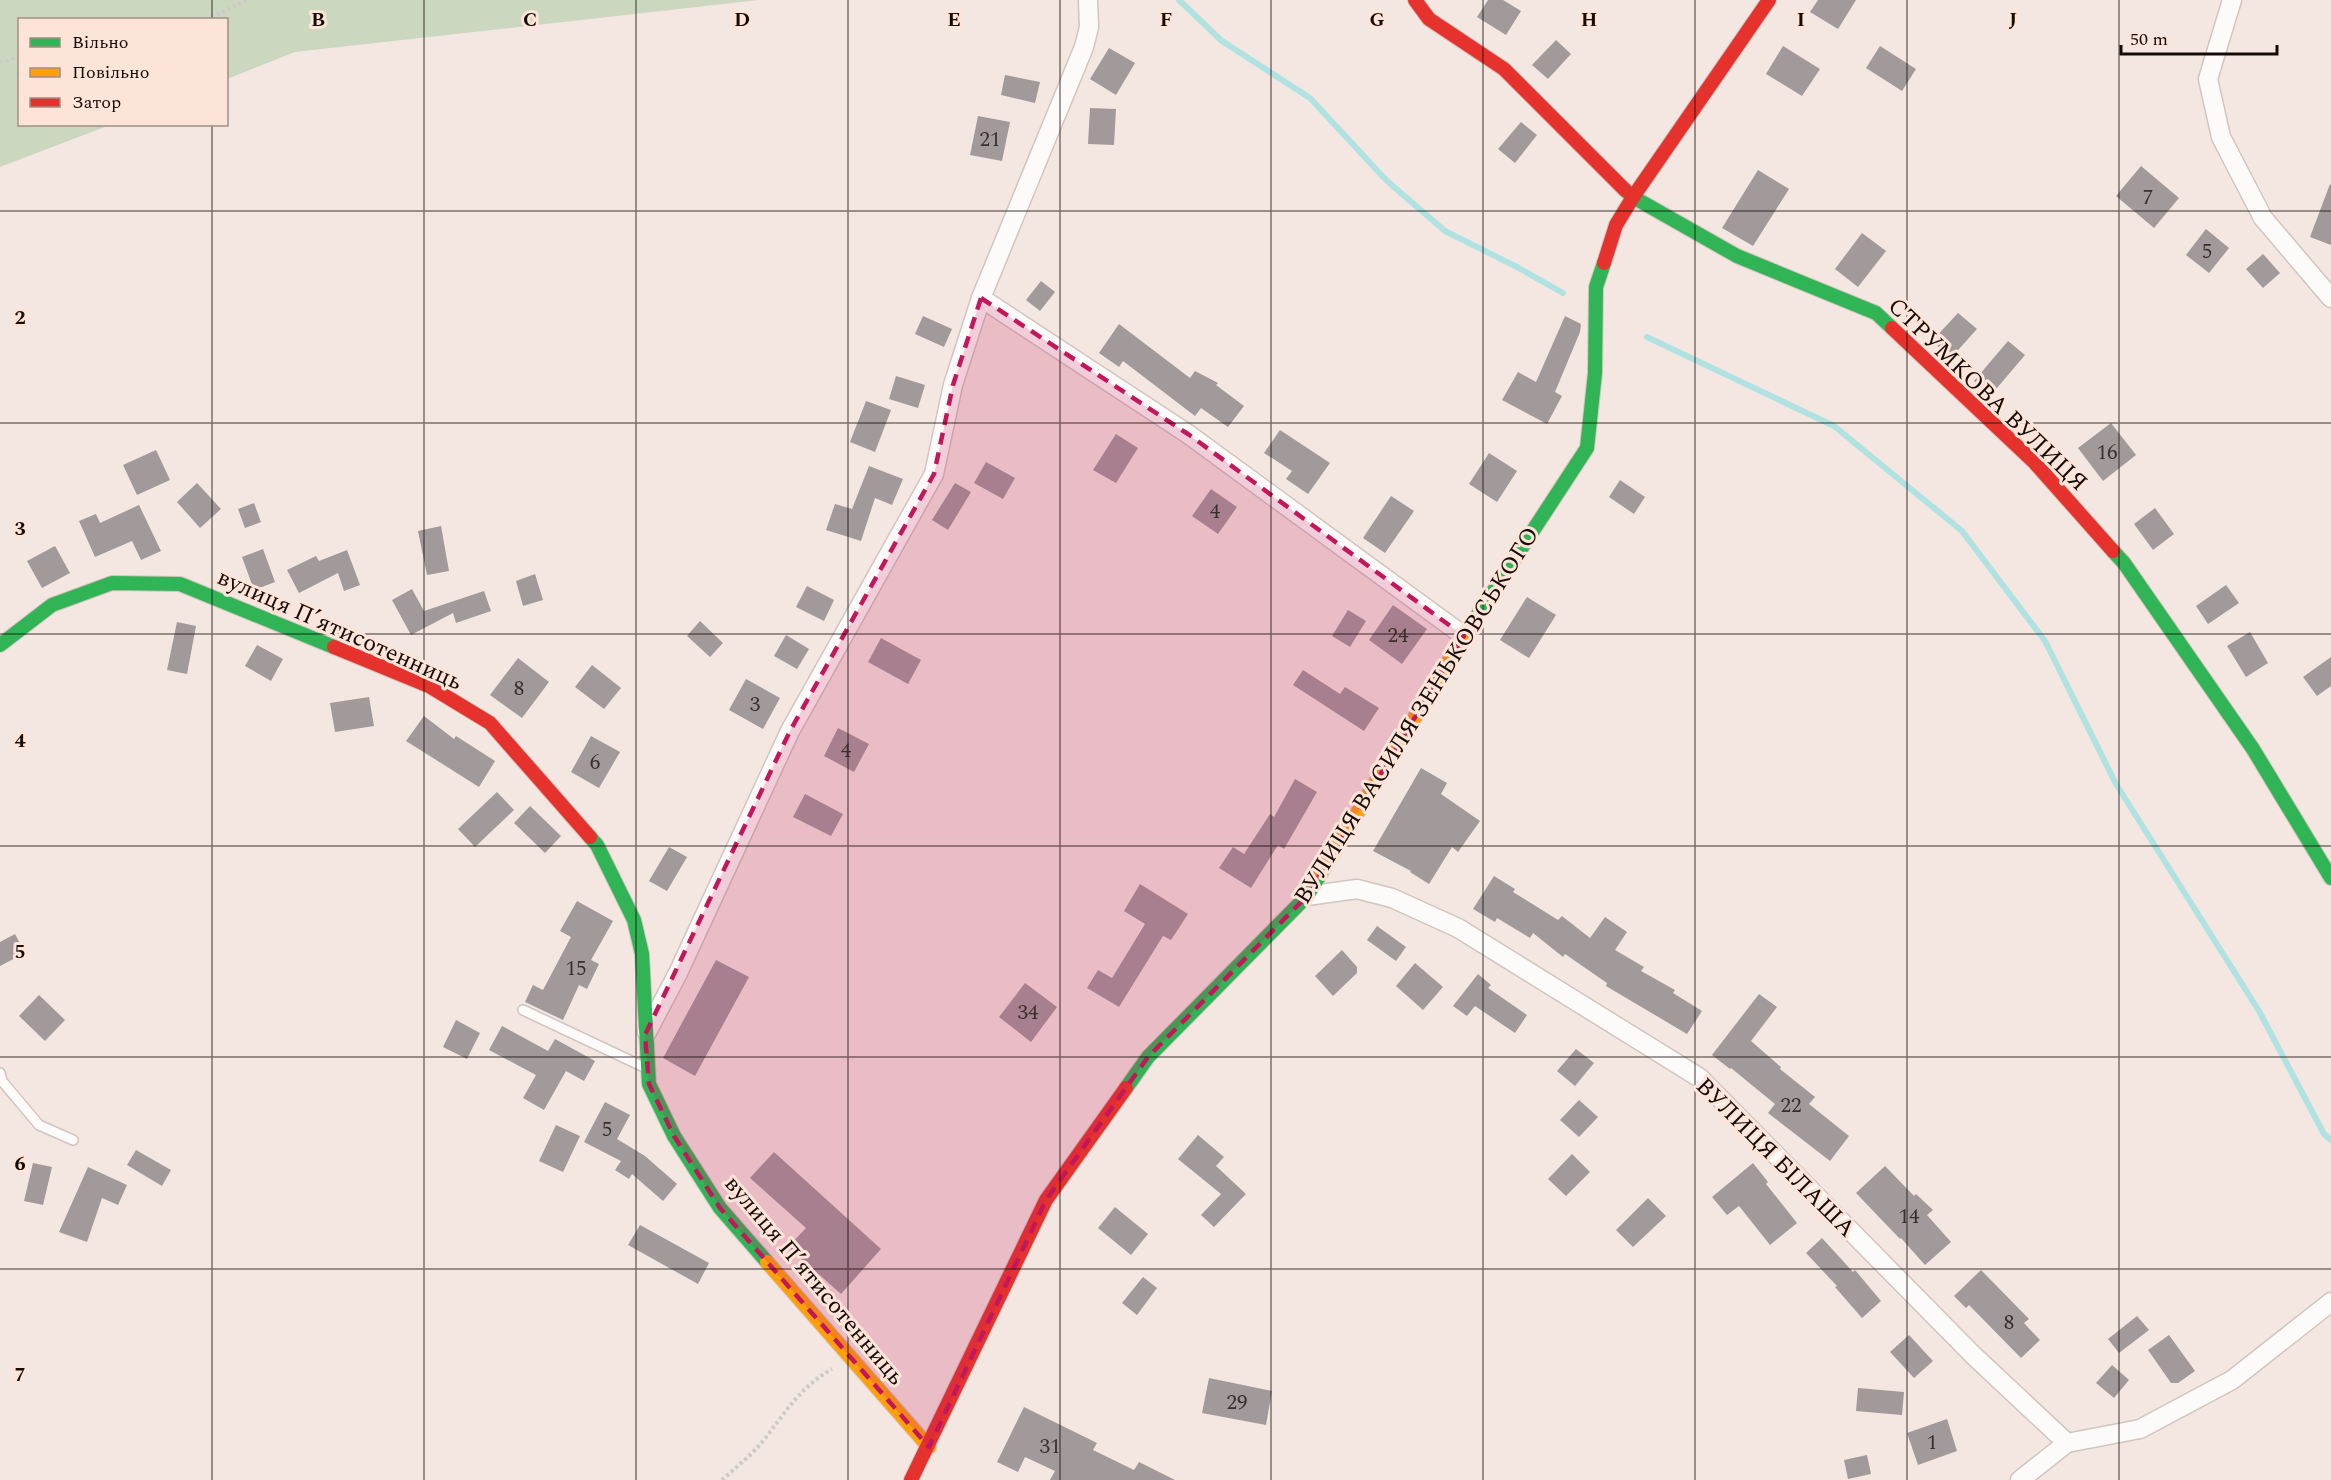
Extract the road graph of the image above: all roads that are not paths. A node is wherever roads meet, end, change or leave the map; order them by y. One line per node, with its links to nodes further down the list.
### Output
1 (1089, 0): 6 (street)
2 (1415, 0): 5 (street, СТРУМКОВА ВУЛИЦЯ)
3 (1769, 0): 5 (street, ВУЛИЦЯ ВАСИЛЯ ЗЕНЬКОВСЬКОГО)
4 (2232, 0): 7 (street)
5 (1633, 197): 8 (street, ВУЛИЦЯ ВАСИЛЯ ЗЕНЬКОВСЬКОГО); 10 (street, СТРУМКОВА ВУЛИЦЯ)
6 (981, 297): 8 (street); 13 (street)
7 (2331, 298)
8 (1464, 636): 11 (street, ВУЛИЦЯ ВАСИЛЯ ЗЕНЬКОВСЬКОГО)
9 (0, 645): 13 (street, вулиця Пʼятисотенниць)
10 (2331, 878)
11 (1307, 896): 18 (street, ВУЛИЦЯ БІЛАША); 19 (street, ВУЛИЦЯ ВАСИЛЯ ЗЕНЬКОВСЬКОГО)
12 (522, 1010): 14 (lane)
13 (645, 1035): 14 (street, вулиця Пʼятисотенниць)
14 (648, 1069): 19 (street, вулиця Пʼятисотенниць)
15 (0, 1073): 16 (lane)
16 (73, 1140)
17 (2331, 1302): 18 (street)
18 (2067, 1443): 21 (street)
19 (929, 1447): 20 (street, ВУЛИЦЯ ВАСИЛЯ ЗЕНЬКОВСЬКОГО)
20 (911, 1480)
21 (2020, 1480)

